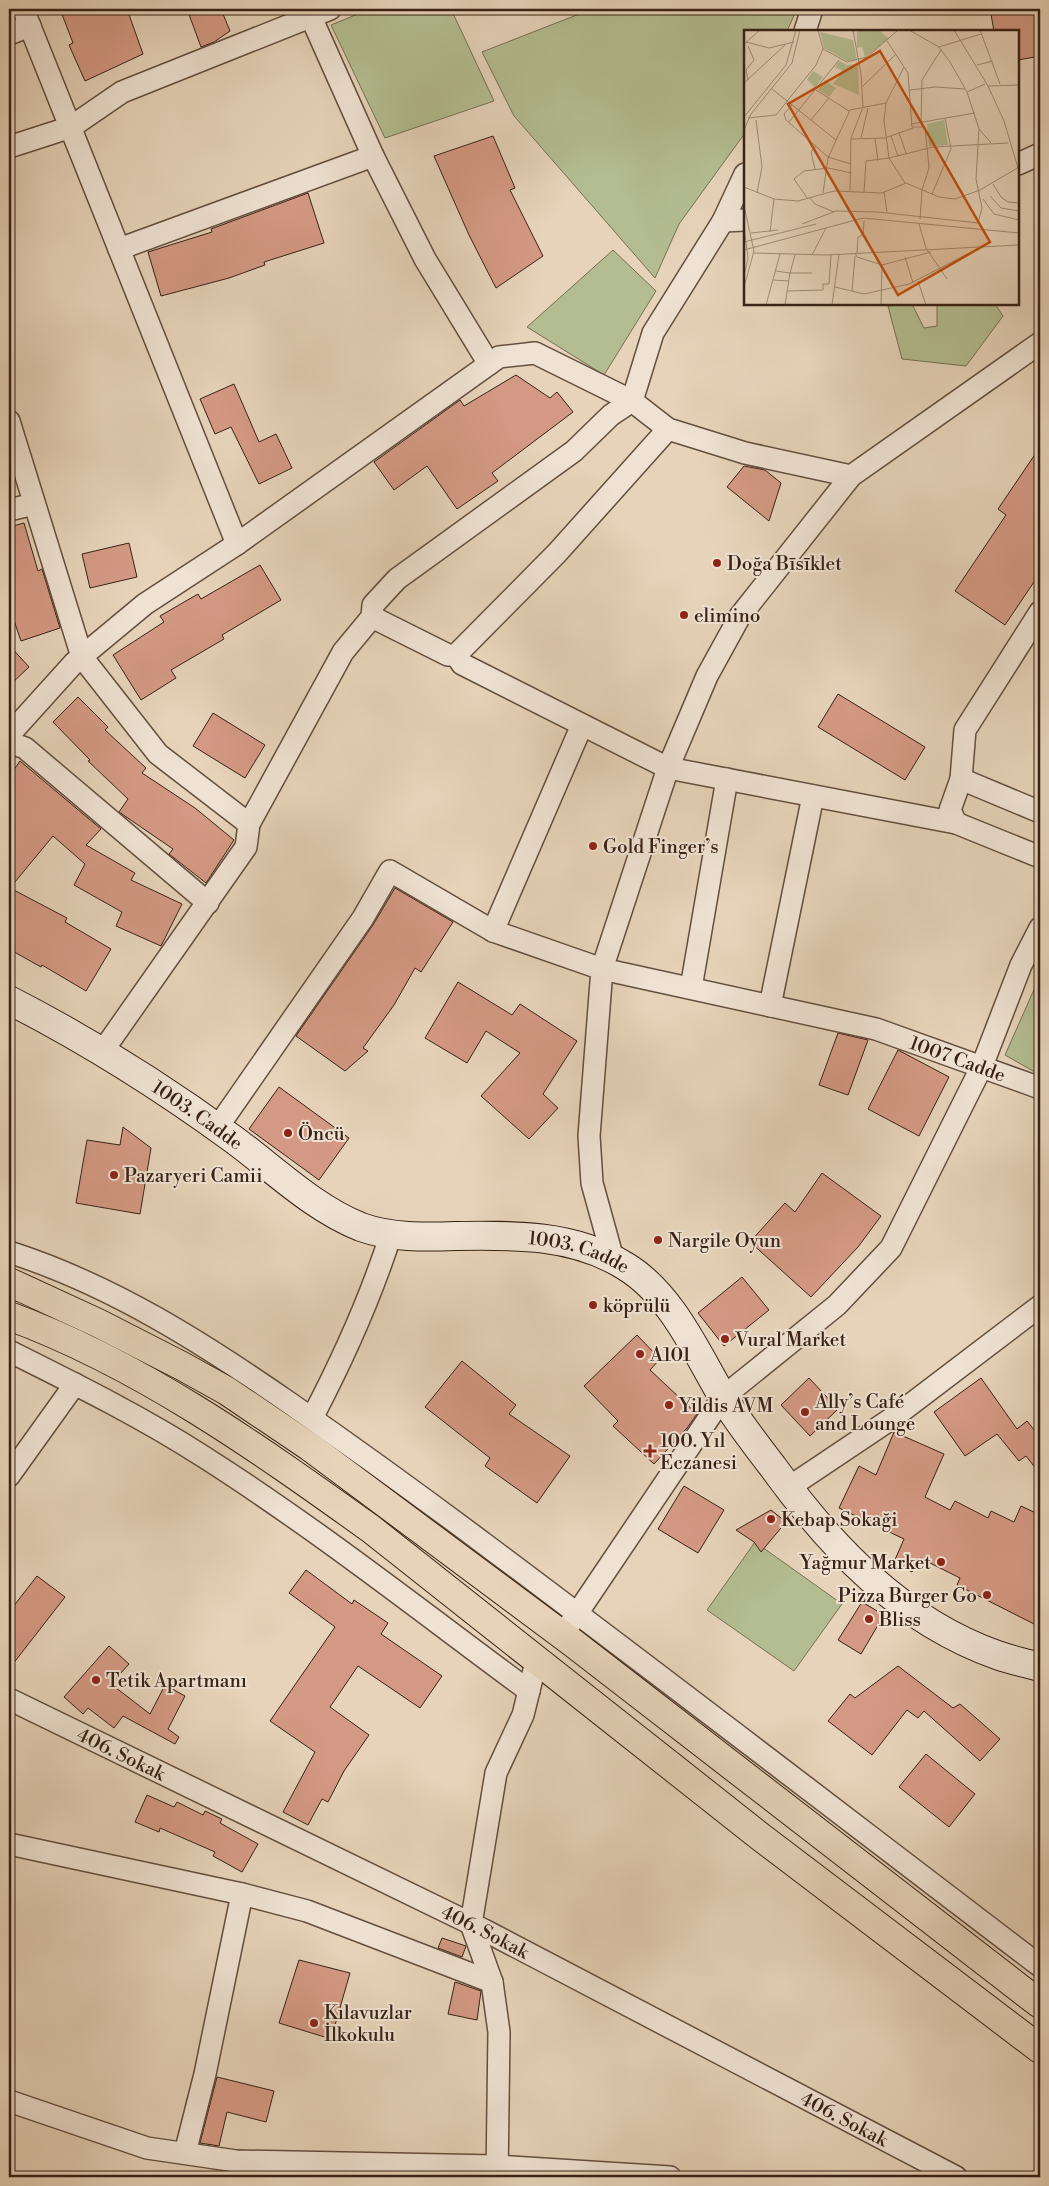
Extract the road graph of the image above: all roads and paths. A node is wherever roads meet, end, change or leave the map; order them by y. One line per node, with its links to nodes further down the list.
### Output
1 (812, 9): 4 (street)
2 (321, 13): 6 (street); 9 (street)
3 (27, 18): 5 (street); 6 (street)
4 (805, 30)
5 (9, 34)
6 (71, 127): 7 (street); 14 (street)
7 (9, 146)
8 (1040, 154): 10 (street)
9 (373, 156): 14 (street); 16 (street)
10 (1019, 164)
11 (744, 176): 13 (street)
12 (744, 220): 13 (street)
13 (723, 221): 17 (street)
14 (119, 249): 23 (street)
15 (1040, 343): 20 (street)
16 (489, 364): 17 (street); 23 (street)
17 (632, 401): 19 (street); 25 (street)
18 (9, 421): 21 (street)
19 (668, 429): 20 (street); 26 (street)
20 (851, 476): 31 (street)
21 (34, 504): 22 (street); 27 (street)
22 (9, 510)
23 (237, 544): 27 (street)
24 (1040, 612): 33 (street)
25 (372, 617): 26 (street); 37 (street)
26 (456, 655): 28 (street)
27 (82, 657): 29 (street); 37 (street)
28 (582, 725): 31 (street); 41 (street)
29 (9, 735)
30 (9, 742): 39 (street)
31 (668, 768): 32 (street); 42 (street)
32 (727, 779): 34 (street); 43 (street)
33 (961, 779): 35 (street); 36 (street)
34 (813, 796): 36 (street); 45 (street)
35 (1040, 812)
36 (956, 823): 38 (street)
37 (249, 824): 39 (street)
38 (1040, 857)
39 (208, 903): 46 (street)
40 (1040, 928): 47 (street)
41 (493, 931): 42 (street, 1007 Cadde); 49 (street, 1007 Cadde)
42 (602, 969): 43 (street, 1007 Cadde); 52 (street)
43 (691, 988): 45 (street, 1007 Cadde)
44 (9, 1000): 46 (main road, 1003. Cadde)
45 (770, 1006): 47 (street, 1007 Cadde)
46 (102, 1052): 49 (main road, 1003. Cadde)
47 (982, 1066): 48 (street, 1007 Cadde); 58 (street)
48 (1040, 1088)
49 (217, 1128): 50 (main road, 1003. Cadde)
50 (391, 1234): 52 (main road, 1003. Cadde); 59 (street)
51 (9, 1252): 59 (street)
52 (613, 1259): 58 (main road, 1003. Cadde)
53 (9, 1282): 63 (highway)
54 (1040, 1306): 61 (street)
55 (9, 1316): 64 (highway)
56 (9, 1351): 57 (street)
57 (75, 1384): 60 (street); 66 (street)
58 (723, 1397): 61 (main road, 1003. Cadde); 62 (street)
59 (312, 1418): 62 (street)
60 (9, 1476)
61 (788, 1488): 65 (main road, 1003. Cadde)
62 (577, 1612): 63 (street); 71 (street)
63 (563, 1636): 73 (highway)
64 (537, 1658): 66 (street); 74 (highway)
65 (1040, 1667)
66 (529, 1691): 70 (street)
67 (9, 1699): 70 (street, 406. Sokak)
68 (9, 1844): 69 (street)
69 (242, 1894): 72 (street); 76 (street)
70 (471, 1924): 72 (street); 80 (street, 406. Sokak)
71 (1040, 1966)
72 (492, 1982): 78 (street)
73 (1040, 2004)
74 (1040, 2049)
75 (9, 2101): 76 (street)
76 (184, 2153): 77 (street)
77 (235, 2169): 78 (street)
78 (497, 2172): 79 (street)
79 (670, 2177)
80 (956, 2177)

